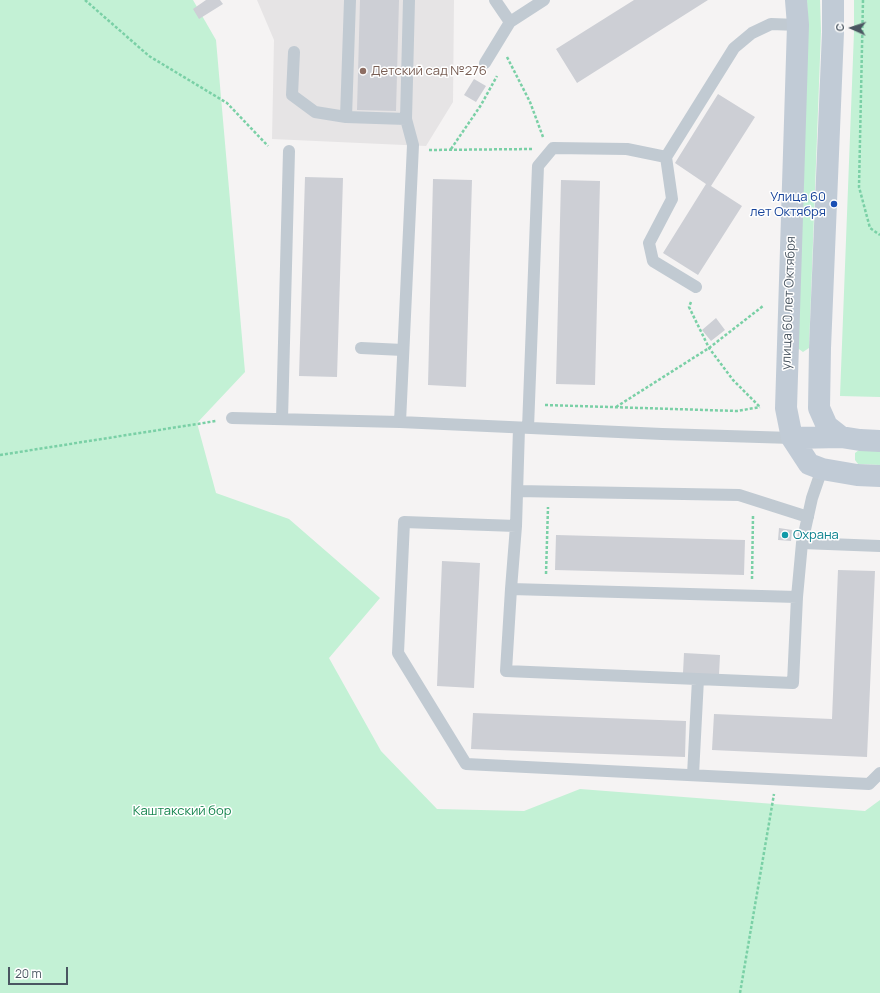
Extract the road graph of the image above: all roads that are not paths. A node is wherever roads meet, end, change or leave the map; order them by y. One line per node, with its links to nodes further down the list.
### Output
1 (350, 0): 11 (lane)
2 (409, 0): 12 (lane)
3 (495, 0): 7 (lane)
4 (544, 0): 7 (lane)
5 (796, 0): 8 (main road, улица 60 лет Октября)
6 (833, 0): 22 (main road)
7 (510, 22): 10 (lane)
8 (798, 26): 14 (lane); 23 (main road, улица 60 лет Октября)
9 (294, 52): 11 (lane)
10 (485, 63)
11 (346, 117): 12 (lane)
12 (406, 119): 17 (lane)
13 (289, 151): 19 (lane)
14 (666, 157): 15 (lane); 21 (lane)
15 (696, 287)
16 (361, 348): 17 (lane)
17 (403, 350): 20 (lane)
18 (232, 418): 19 (lane)
19 (282, 419): 20 (lane)
20 (400, 422): 21 (lane)
21 (523, 428): 23 (lane); 27 (lane)
22 (834, 432): 23 (main road); 24 (main road)
23 (792, 438): 25 (main road)
24 (880, 441)
25 (822, 469): 26 (main road); 28 (lane)
26 (880, 476)
27 (517, 491): 28 (lane); 29 (lane)
28 (808, 517): 30 (lane)
29 (516, 526): 32 (lane); 36 (lane)
30 (802, 543): 31 (lane); 33 (lane)
31 (880, 546)
32 (511, 589): 33 (lane); 34 (lane)
33 (797, 597): 34 (lane)
34 (698, 679): 36 (lane)
35 (880, 773): 36 (lane)
36 (693, 776)

